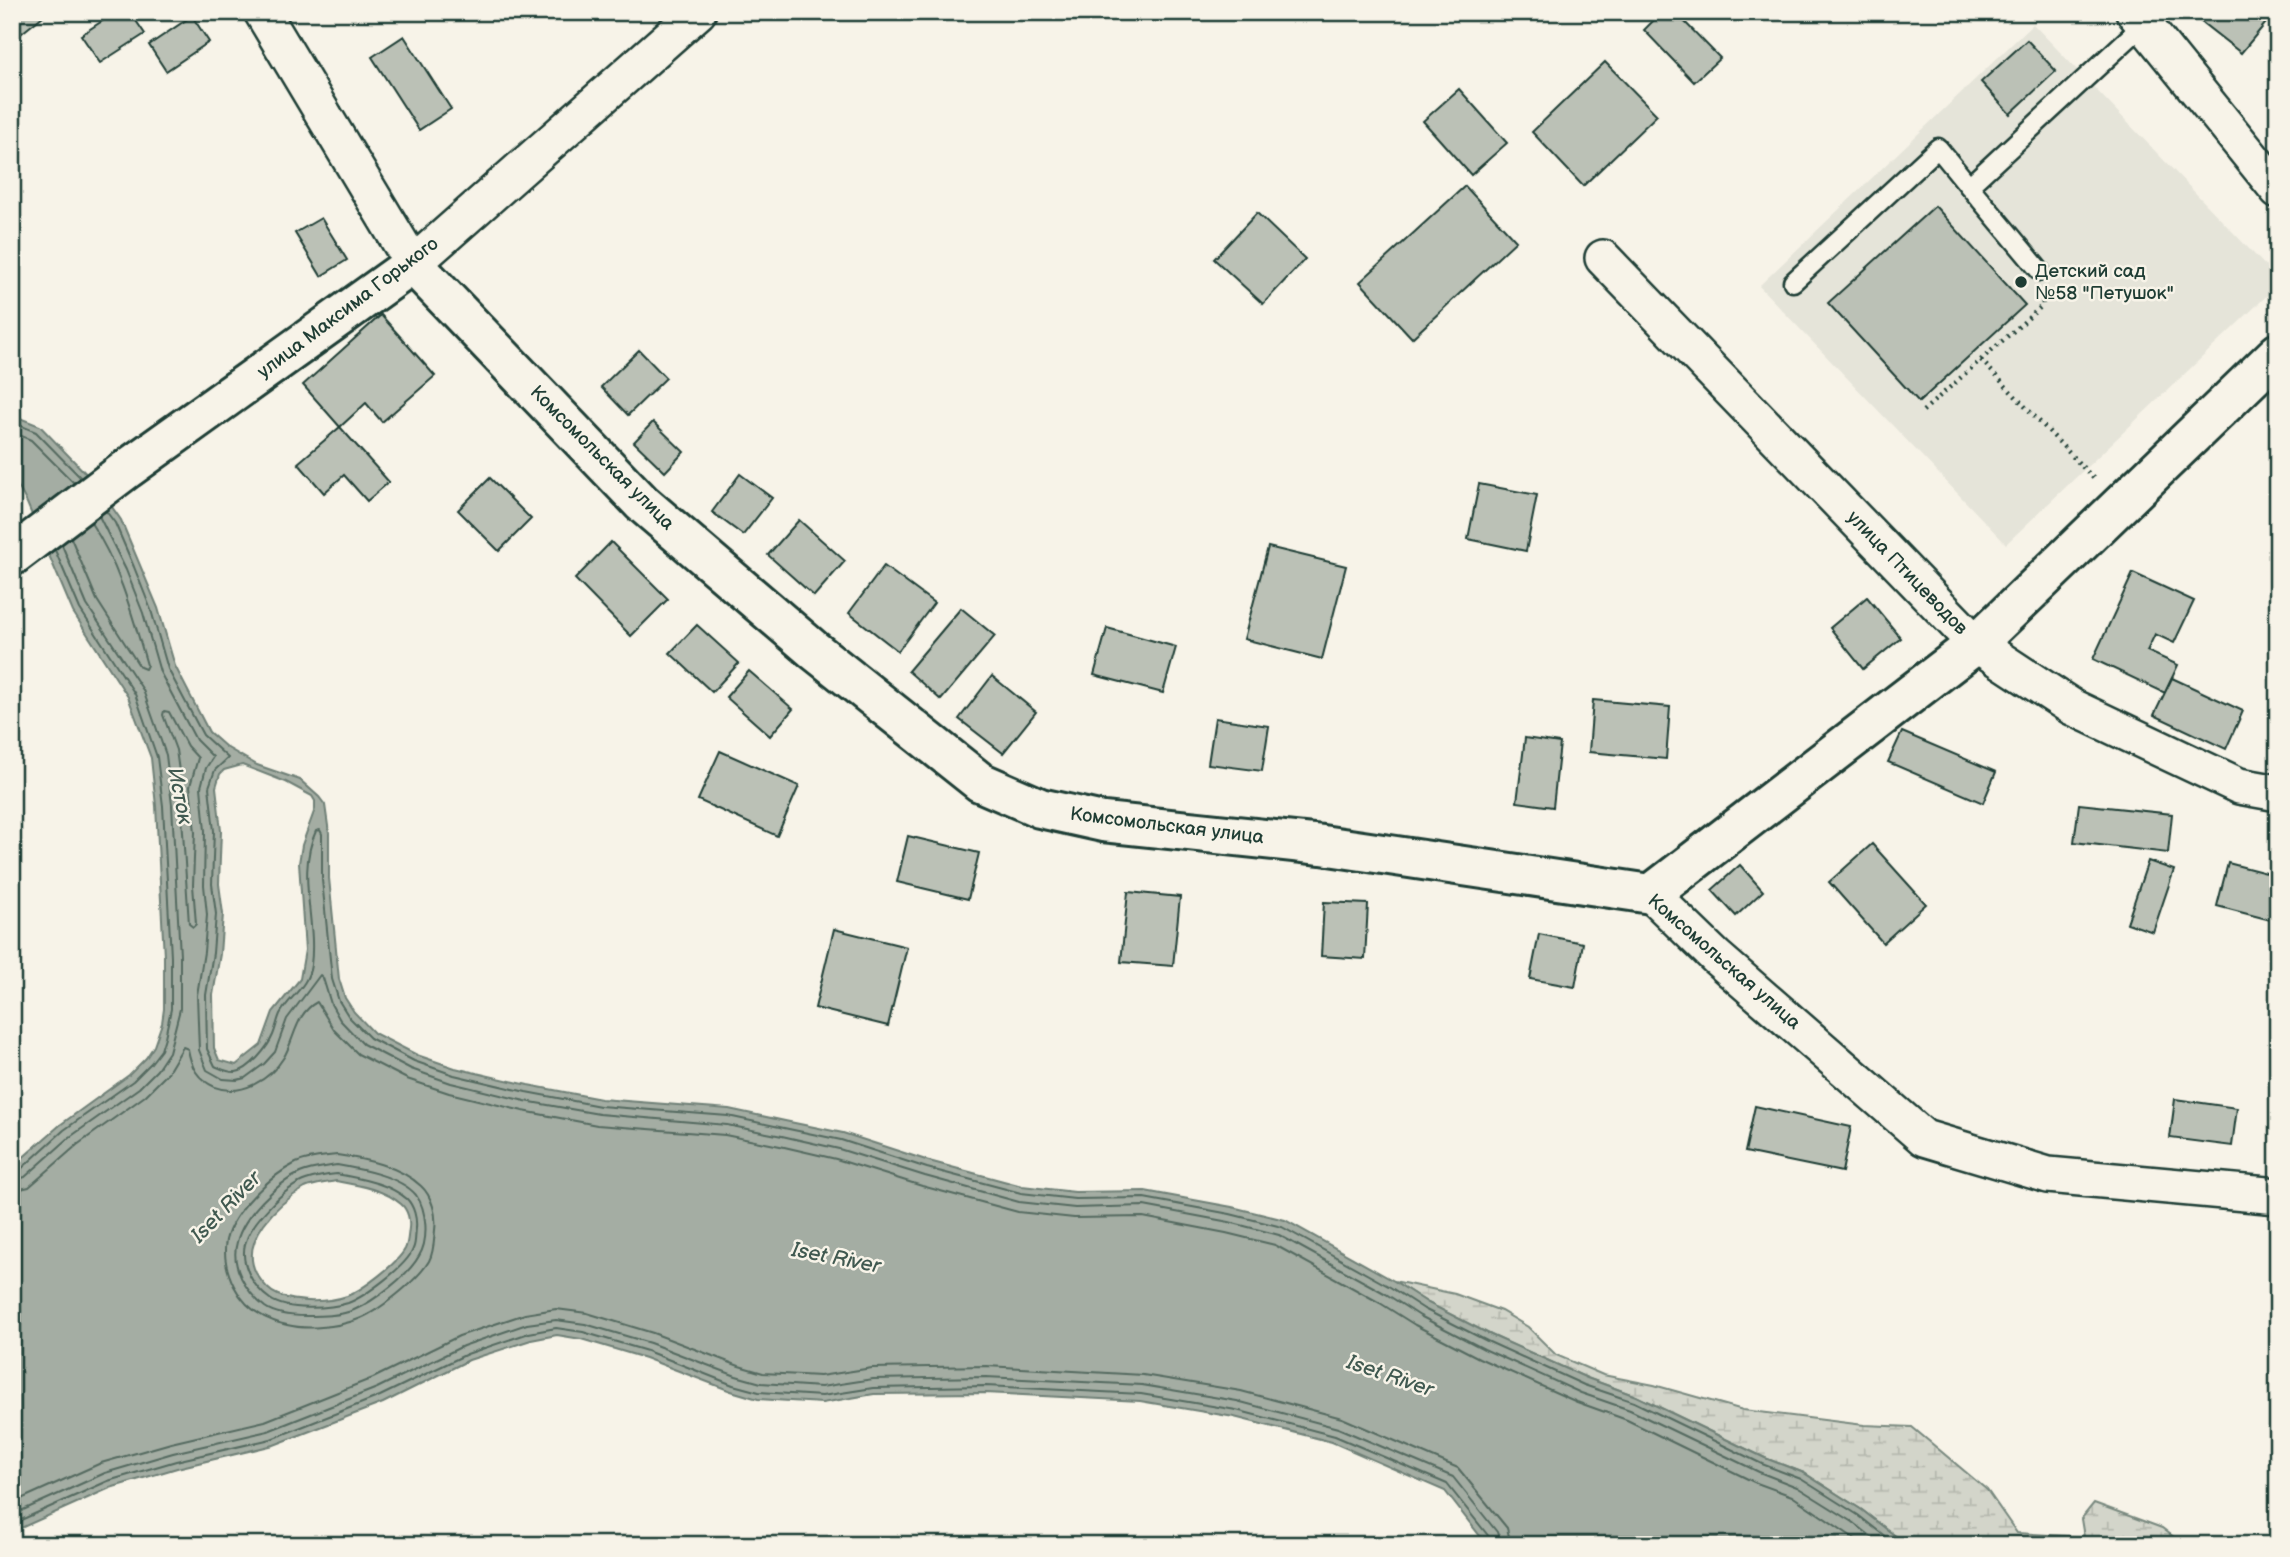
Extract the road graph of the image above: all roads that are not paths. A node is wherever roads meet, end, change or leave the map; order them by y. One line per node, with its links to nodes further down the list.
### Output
1 (262, 12): 7 (street, Комсомольская улица)
2 (698, 12): 7 (street, улица Максима Горького)
3 (2139, 18): 4 (lane); 5 (street)
4 (1969, 186): 8 (lane); 9 (lane)
5 (2278, 190)
6 (1603, 258): 12 (street, улица Птицеводов)
7 (413, 264): 11 (street, улица Максима Горького); 14 (street, Комсомольская улица)
8 (2040, 271)
9 (1793, 282)
10 (2278, 353): 12 (street)
11 (12, 556)
12 (1976, 644): 13 (street, улица Птицеводов); 14 (street)
13 (2278, 793)
14 (1651, 894): 15 (street, Комсомольская улица)
15 (2278, 1196)

